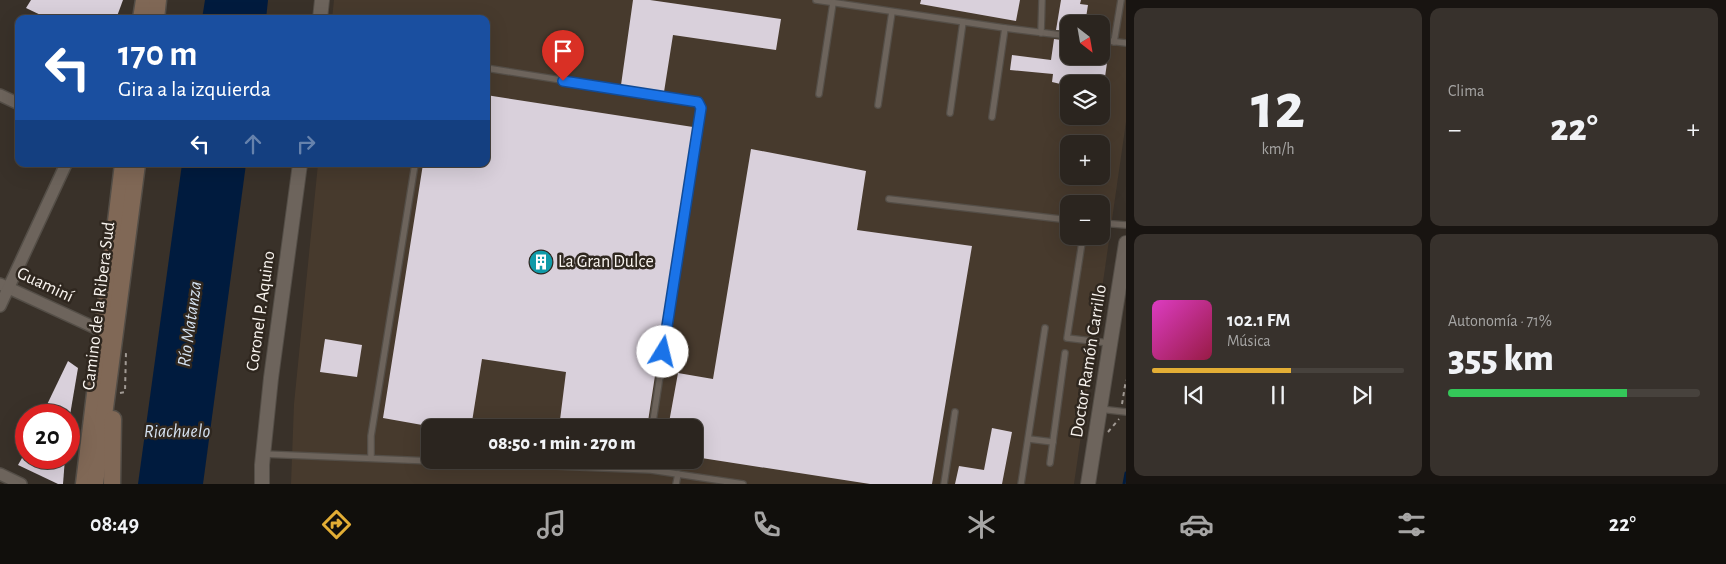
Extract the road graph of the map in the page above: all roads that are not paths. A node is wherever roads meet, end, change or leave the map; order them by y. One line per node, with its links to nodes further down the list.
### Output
1 (144, 0): 9 (main road)
2 (158, 0): 10 (main road)
3 (322, 0): 11 (street)
4 (816, 0): 7 (lane)
5 (1042, 0): 14 (lane)
6 (1121, 0): 17 (lane)
7 (833, 2): 8 (lane); 20 (lane)
8 (892, 12): 12 (lane); 23 (lane)
9 (142, 15)
10 (156, 15)
11 (320, 15)
12 (963, 22): 13 (lane); 24 (lane)
13 (1005, 28): 14 (lane); 25 (lane)
14 (1041, 33): 15 (lane)
15 (1060, 35)
16 (1110, 41): 17 (lane)
17 (1114, 42): 18 (lane)
18 (1126, 43)
19 (490, 69): 47 (lane)
20 (819, 94)
21 (0, 95): 22 (street)
22 (15, 102)
23 (878, 104)
24 (950, 113)
25 (992, 117)
26 (64, 167): 37 (street)
27 (122, 167): 41 (main road, Camino de la Ribera Sud)
28 (136, 167): 41 (main road, Camino de la Ribera Sud)
29 (300, 167): 51 (street, Coronel P. Aquino)
30 (415, 167): 50 (lane)
31 (889, 199): 32 (lane)
32 (1060, 219)
33 (1110, 224): 34 (lane)
34 (1126, 225)
35 (1126, 243): 38 (street, Doctor Ramón Carrillo)
36 (1082, 245): 42 (lane)
37 (4, 286): 39 (street); 41 (street, Guaminí)
38 (1122, 290): 42 (street, Doctor Ramón Carrillo)
39 (0, 306)
40 (1045, 328): 48 (lane)
41 (109, 332): 58 (main road, Camino de la Ribera Sud); 59 (main road, Camino de la Ribera Sud); 60 (main road)
42 (1110, 344): 44 (street, Doctor Ramón Carrillo)
43 (1065, 353): 49 (lane)
44 (1100, 409): 46 (lane); 67 (street, Doctor Ramón Carrillo)
45 (955, 412): 65 (lane)
46 (1123, 412)
47 (653, 419)
48 (1029, 440): 49 (lane); 66 (lane)
49 (1053, 442): 52 (lane)
50 (370, 458): 51 (lane); 53 (lane)
51 (263, 459): 61 (street, Coronel P. Aquino); 62 (street, Coronel P. Aquino)
52 (1050, 463)
53 (645, 470): 55 (lane)
54 (0, 474): 57 (street)
55 (678, 474): 56 (lane); 63 (lane)
56 (725, 483): 64 (lane)
57 (21, 484)
58 (84, 484)
59 (95, 484)
60 (112, 484)
61 (256, 484)
62 (262, 484)
63 (676, 484)
64 (743, 484)
65 (944, 484)
66 (1021, 484)
67 (1088, 484)

